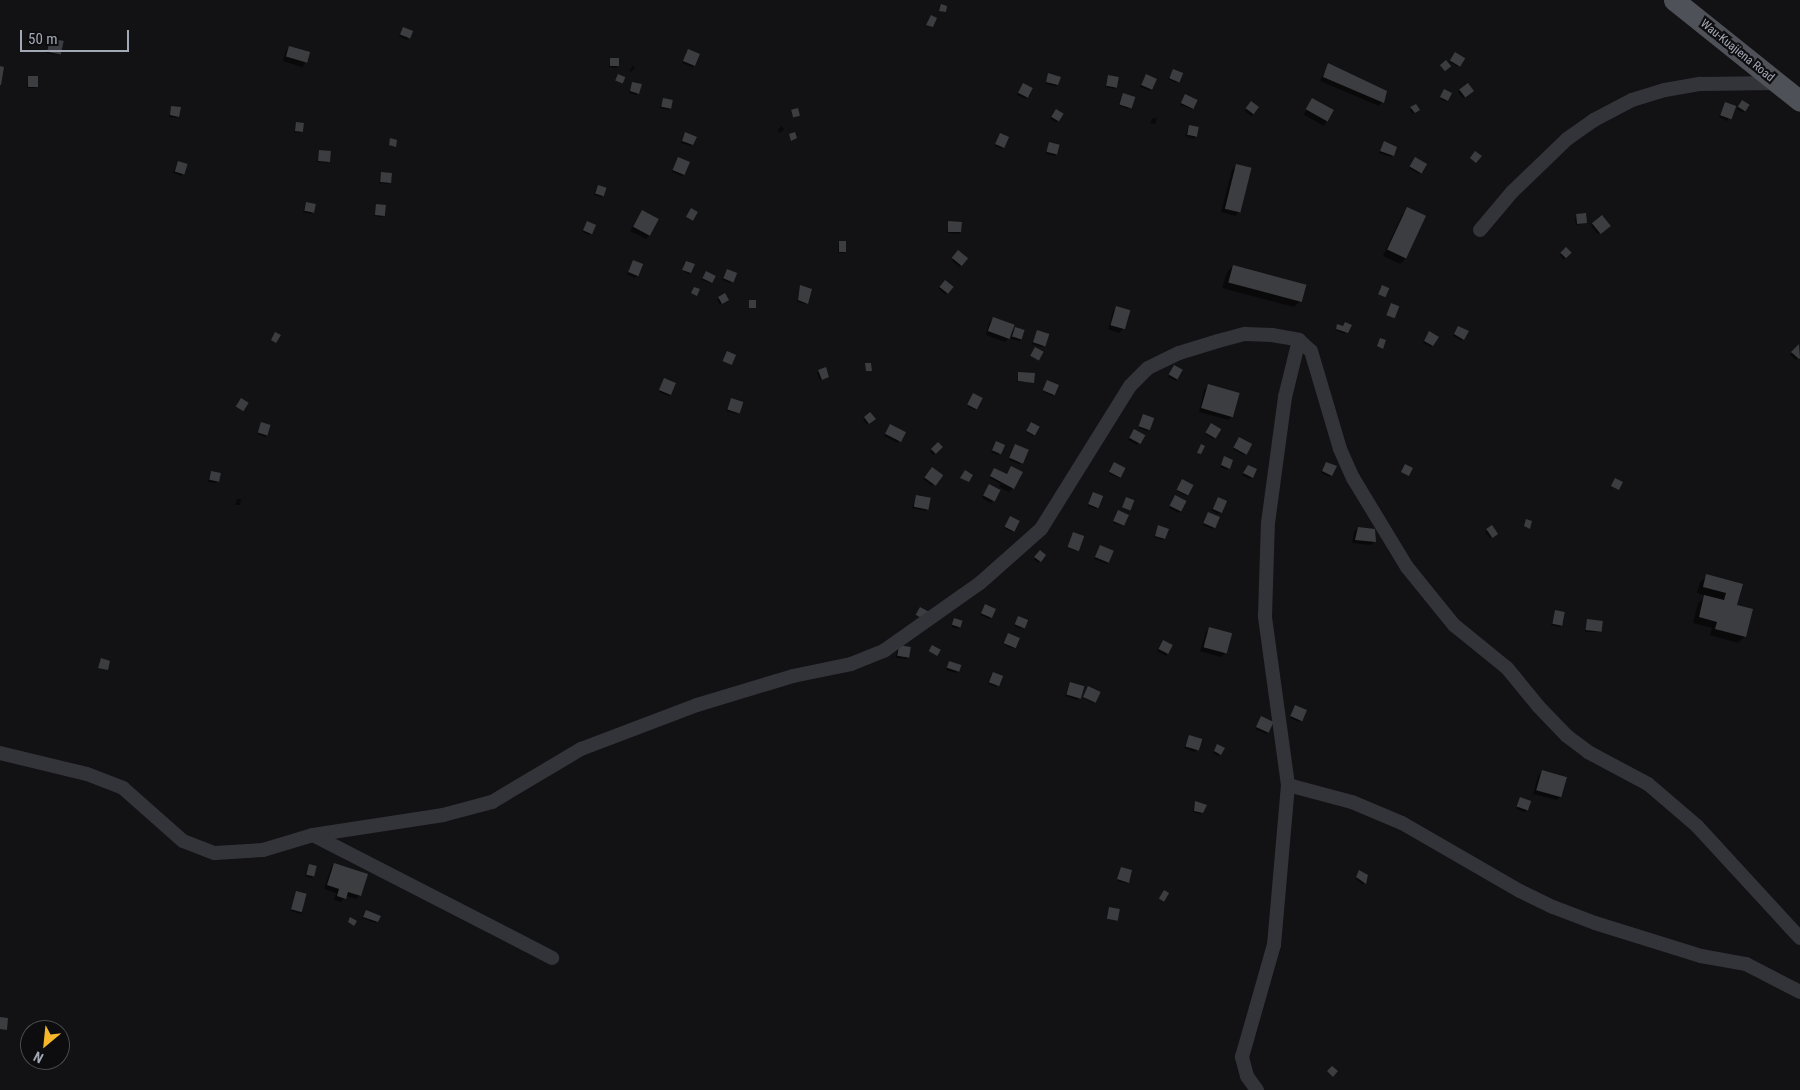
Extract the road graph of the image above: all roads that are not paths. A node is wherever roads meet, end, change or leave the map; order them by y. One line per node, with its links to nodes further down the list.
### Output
1 (1674, 0): 2 (main road, Wau-Kuajiena Road)
2 (1777, 83): 3 (main road, Wau-Kuajiena Road); 4 (street)
3 (1800, 102)
4 (1480, 230)
5 (1299, 340): 7 (street); 8 (street); 9 (street)
6 (0, 753): 8 (street)
7 (1288, 785): 11 (street); 12 (street)
8 (313, 835): 10 (street)
9 (1800, 938)
10 (552, 958)
11 (1800, 992)
12 (1257, 1090)

